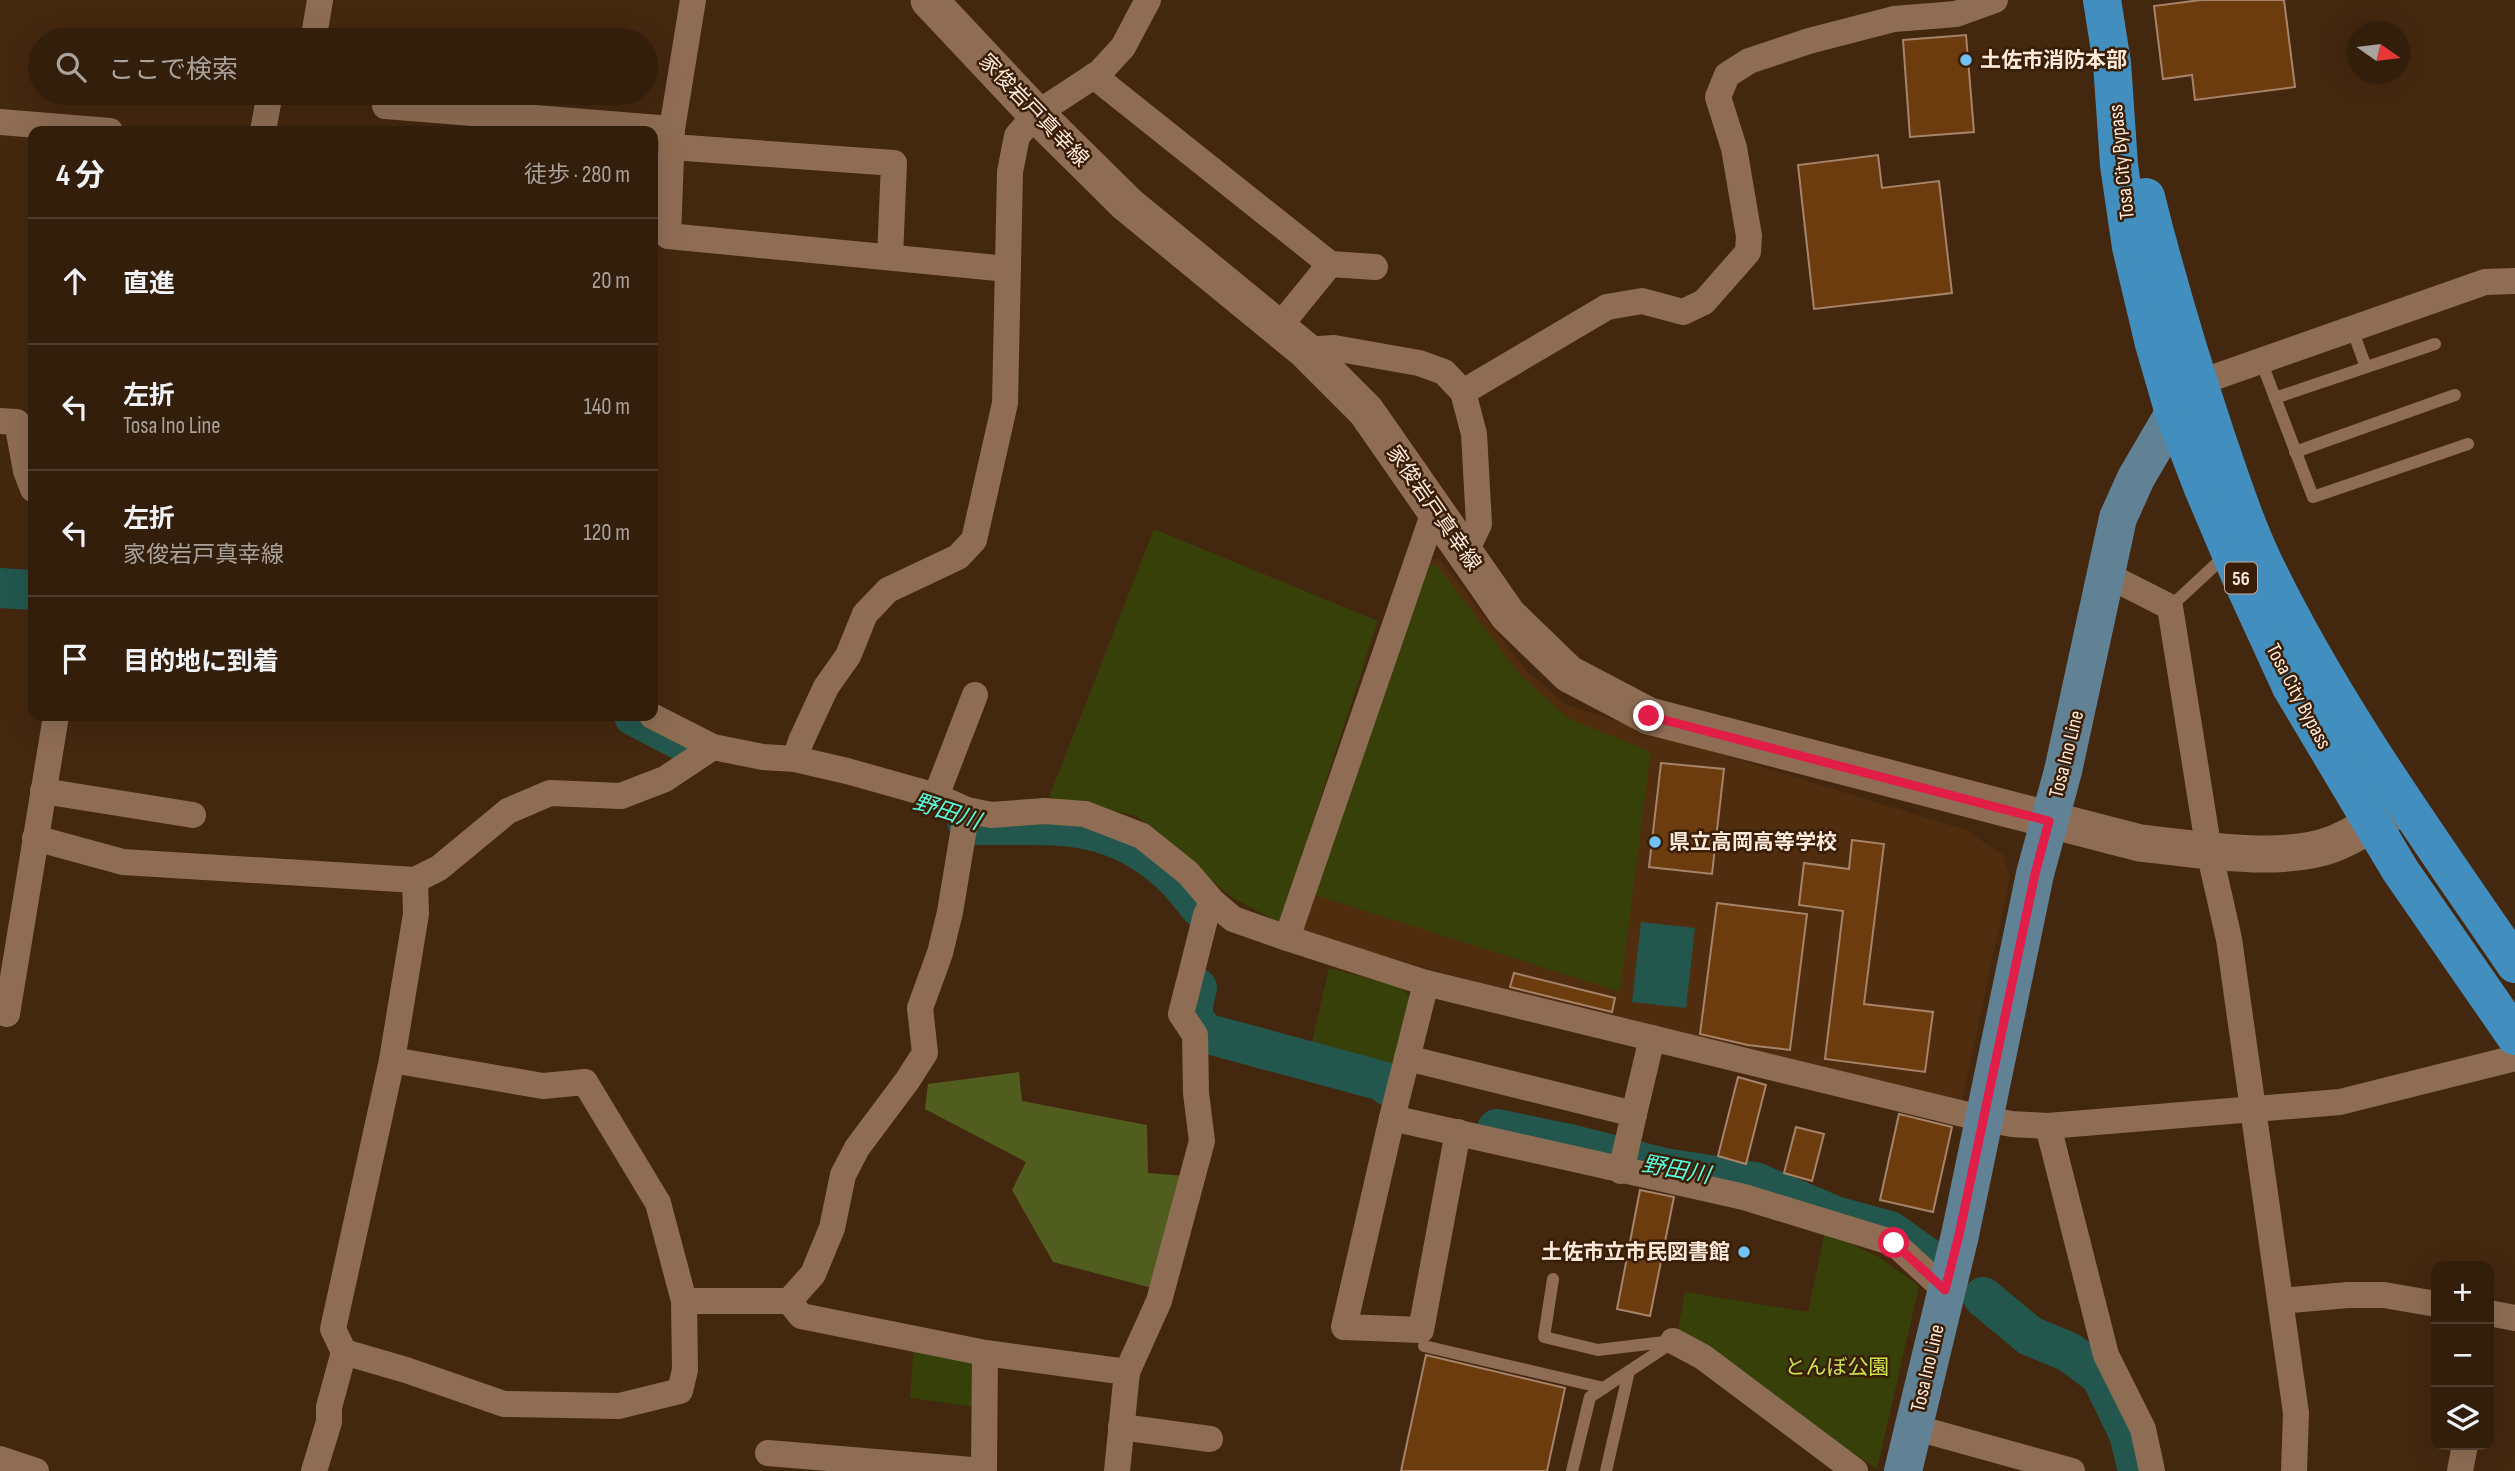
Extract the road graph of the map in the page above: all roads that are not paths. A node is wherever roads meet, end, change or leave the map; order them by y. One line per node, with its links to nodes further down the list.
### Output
1 (320, 0): 7 (street)
2 (693, 0): 18 (street)
3 (929, 0): 12 (main road, 家俊岩戸真幸線)
4 (1148, 0): 9 (street)
5 (1995, 0): 30 (street)
6 (2102, 0): 8 (highway, 56)
7 (315, 28)
8 (2112, 62): 29 (highway, Tosa City Bypass / 56); 33 (highway, Tosa City Bypass / 56)
9 (1094, 76): 12 (street); 20 (street)
10 (268, 105): 15 (street)
11 (385, 106): 16 (street)
12 (1036, 114): 22 (street); 25 (main road, 家俊岩戸真幸線)
13 (0, 122): 14 (street)
14 (47, 126)
15 (264, 126)
16 (564, 126)
17 (658, 136): 18 (street)
18 (672, 138): 19 (street); 19 (street)
19 (890, 257): 22 (street)
20 (1330, 264): 21 (street); 25 (street)
21 (1375, 267)
22 (1008, 269): 47 (street)
23 (2515, 281): 24 (street)
24 (2352, 329): 27 (street); 28 (lane)
25 (1291, 339): 30 (street); 38 (main road, 家俊岩戸真幸線)
26 (2435, 344): 28 (lane)
27 (2261, 361): 29 (street); 32 (lane)
28 (2366, 367): 32 (lane)
29 (2199, 383): 33 (main road, Tosa Ino Line); 50 (highway, Tosa City Bypass / 56)
30 (1463, 392): 40 (street)
31 (2455, 396): 36 (lane)
32 (2275, 398): 36 (lane)
33 (2174, 413): 39 (highway, Tosa City Bypass / 56); 41 (main road, Tosa Ino Line)
34 (0, 421): 37 (street)
35 (2468, 444): 36 (lane)
36 (2295, 452)
37 (28, 476)
38 (1434, 512): 40 (main road, 家俊岩戸真幸線); 59 (street)
39 (2230, 551): 42 (lane); 54 (highway, Tosa City Bypass / 56)
40 (1465, 553): 53 (main road, 家俊岩戸真幸線)
41 (2107, 576): 42 (street); 53 (main road, Tosa Ino Line)
42 (2170, 607): 56 (street)
43 (975, 695): 49 (street)
44 (658, 719): 46 (street)
45 (55, 721): 48 (street)
46 (713, 747): 47 (street); 57 (street)
47 (795, 759): 49 (street)
48 (43, 791): 52 (street); 55 (street)
49 (936, 796): 51 (street)
50 (2407, 804): 54 (main road, 家俊岩戸真幸線); 60 (highway, Tosa City Bypass / 56)
51 (967, 810): 58 (street); 78 (street)
52 (193, 815)
53 (2049, 821): 56 (main road, 家俊岩戸真幸線); 71 (main road, Tosa Ino Line)
54 (2371, 824): 56 (main road, 家俊岩戸真幸線); 63 (highway, Tosa City Bypass / 56)
55 (35, 838): 57 (street); 62 (street)
56 (2210, 851): 68 (street)
57 (415, 880): 67 (street)
58 (1213, 902): 59 (street); 88 (street)
59 (1287, 938): 61 (street)
60 (2515, 964)
61 (1426, 983): 64 (street); 65 (street)
62 (0, 1012)
63 (2515, 1037)
64 (1652, 1038): 69 (street); 71 (street)
65 (1407, 1058): 69 (street); 70 (street)
66 (2515, 1058): 68 (street)
67 (391, 1060): 77 (street); 85 (street)
68 (2252, 1109): 72 (street); 79 (street)
69 (1634, 1114): 74 (street)
70 (1392, 1118): 73 (street); 73 (street)
71 (1984, 1119): 72 (street); 76 (main road, Tosa Ino Line)
72 (2048, 1126): 105 (street)
73 (1458, 1132): 74 (street)
74 (1621, 1171): 76 (street)
75 (1553, 1279): 83 (lane)
76 (1945, 1290): 91 (main road, Tosa Ino Line)
77 (684, 1301): 78 (street); 85 (street)
78 (789, 1301): 86 (street)
79 (2281, 1301): 80 (street); 106 (street)
80 (2431, 1303)
81 (2494, 1314): 82 (street)
82 (2515, 1318)
83 (1673, 1341): 87 (lane); 102 (street)
84 (1424, 1346): 89 (lane)
85 (344, 1352): 97 (street)
86 (985, 1353): 88 (street); 98 (street)
87 (1629, 1371): 89 (lane); 101 (lane)
88 (1127, 1372): 90 (street)
89 (1604, 1388): 100 (lane)
90 (1121, 1427): 92 (street); 99 (street)
91 (1913, 1427): 103 (main road, Tosa Ino Line); 104 (street)
92 (1210, 1439)
93 (2464, 1450): 107 (street)
94 (768, 1453): 98 (street)
95 (0, 1459): 96 (street)
96 (36, 1471)
97 (314, 1471)
98 (984, 1471)
99 (1117, 1471)
100 (1572, 1471)
101 (1606, 1471)
102 (1855, 1471)
103 (1903, 1471)
104 (2071, 1471)
105 (2152, 1471)
106 (2294, 1471)
107 (2459, 1471)

